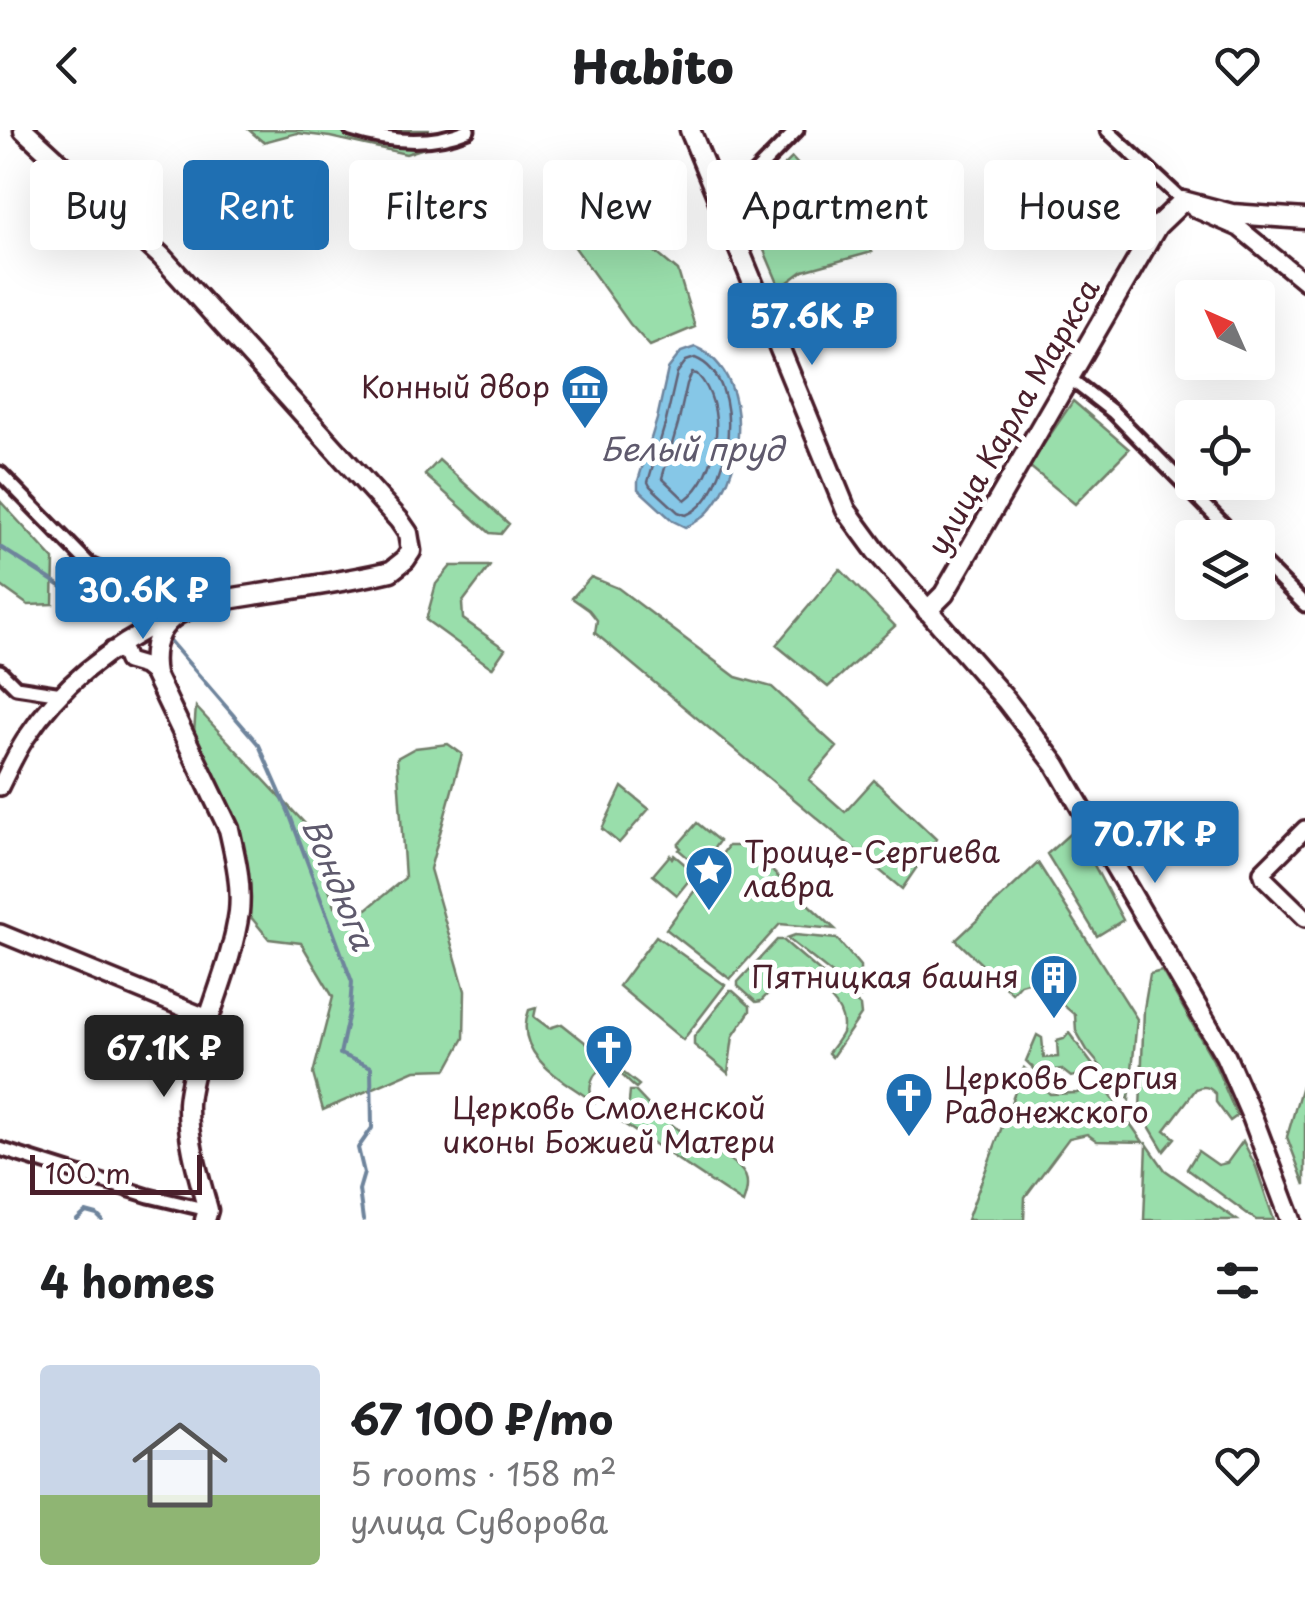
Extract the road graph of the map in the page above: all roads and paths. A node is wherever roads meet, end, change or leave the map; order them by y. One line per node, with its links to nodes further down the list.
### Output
1 (24, 130): 19 (main road)
2 (351, 130): 3 (street)
3 (468, 130)
4 (690, 130): 8 (main road)
5 (797, 130): 7 (street)
6 (1107, 130): 9 (street)
7 (767, 160)
8 (707, 172)
9 (1183, 201): 10 (main road); 12 (street); 13 (main road, улица Карла Маркса)
10 (1305, 219)
11 (739, 250): 18 (main road)
12 (1305, 282)
13 (1068, 377): 15 (street); 18 (main road, улица Карла Маркса)
14 (0, 473): 19 (street)
15 (1219, 520)
16 (1275, 575): 17 (street)
17 (1305, 606)
18 (927, 611): 31 (main road)
19 (178, 614): 20 (street); 22 (main road)
20 (112, 650): 22 (street); 23 (street)
21 (0, 671): 23 (street)
22 (155, 674): 28 (main road)
23 (62, 694): 24 (street)
24 (0, 787)
25 (1305, 829): 26 (street)
26 (1305, 918)
27 (0, 933): 28 (street)
28 (208, 1018): 30 (main road)
29 (0, 1149): 30 (street)
30 (206, 1215)
31 (1295, 1216)

